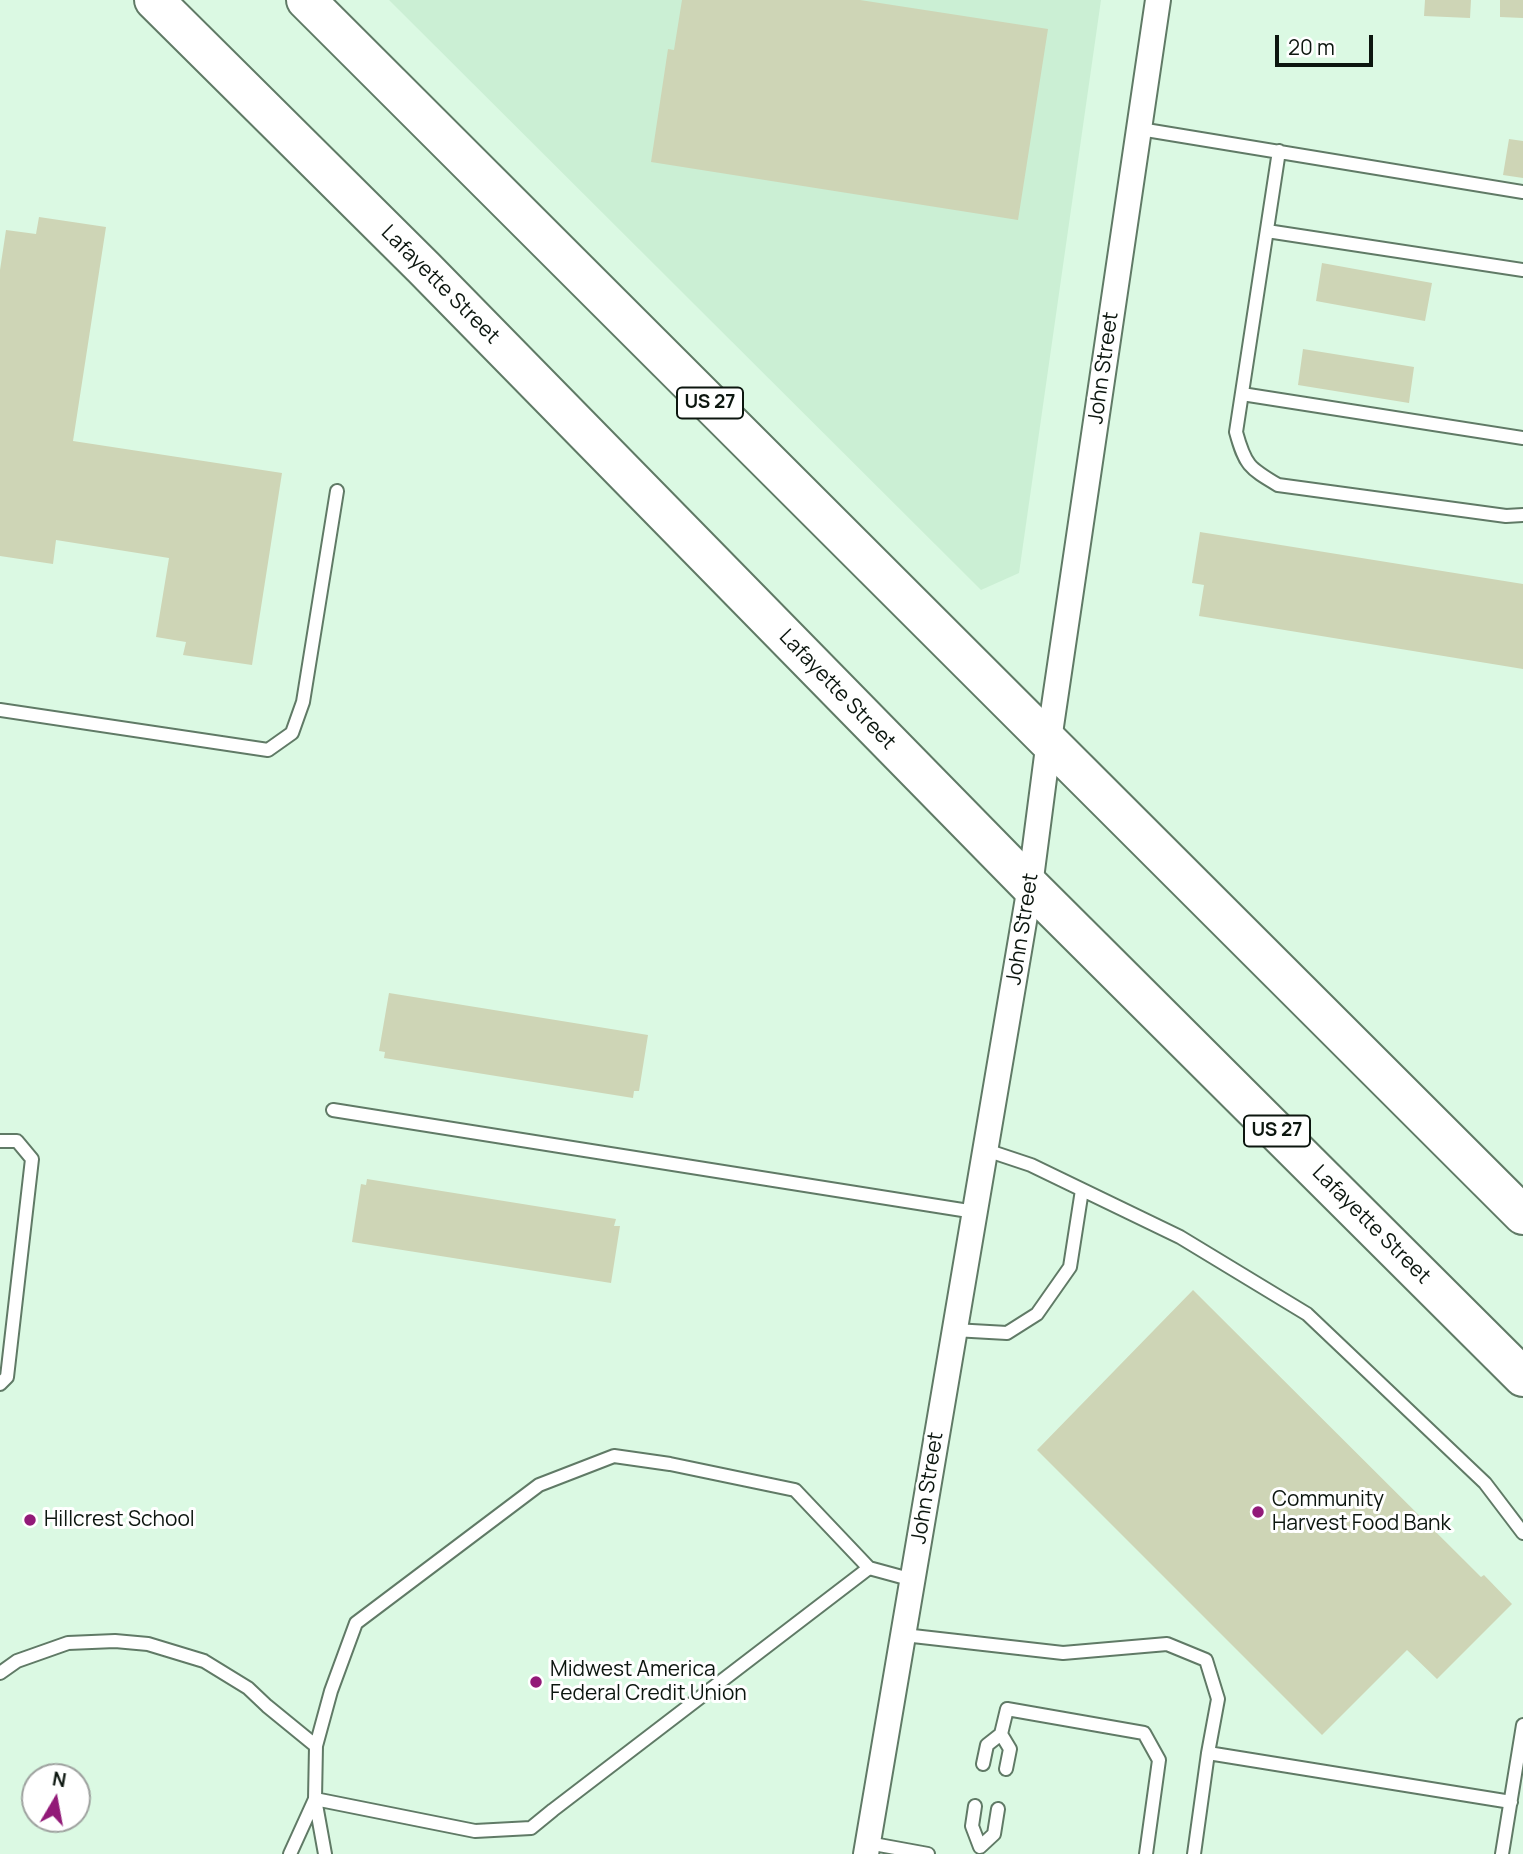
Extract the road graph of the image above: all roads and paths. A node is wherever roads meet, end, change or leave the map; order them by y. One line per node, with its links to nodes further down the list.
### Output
1 (154, 0): 15 (highway, Lafayette Street / US 27)
2 (306, 0): 14 (highway, US 27)
3 (1158, 0): 4 (street, John Street)
4 (1140, 129): 5 (lane); 14 (street, John Street)
5 (1279, 151): 6 (lane); 7 (lane)
6 (1523, 192)
7 (1266, 231): 8 (lane); 9 (lane)
8 (1523, 270)
9 (1242, 394): 10 (lane); 12 (lane)
10 (1523, 438)
11 (337, 491): 13 (lane)
12 (1523, 515)
13 (0, 710)
14 (1049, 740): 15 (street, John Street); 21 (highway, US 27)
15 (1030, 886): 18 (street, John Street); 23 (highway, Lafayette Street / US 27)
16 (333, 1110): 20 (lane)
17 (0, 1141): 24 (lane)
18 (986, 1150): 19 (lane); 20 (street, John Street)
19 (1082, 1190): 22 (lane); 25 (lane)
20 (975, 1212): 22 (street, John Street)
21 (1523, 1215)
22 (954, 1330): 27 (street, John Street)
23 (1523, 1377)
24 (0, 1384)
25 (1523, 1533)
26 (869, 1568): 27 (lane); 32 (lane); 36 (lane)
27 (913, 1580): 28 (street, John Street)
28 (904, 1635): 33 (lane); 40 (street, John Street)
29 (0, 1673): 32 (lane)
30 (1523, 1725): 37 (lane)
31 (1002, 1734): 34 (lane); 35 (lane); 45 (lane)
32 (316, 1746): 36 (lane)
33 (1208, 1753): 37 (lane); 46 (lane)
34 (983, 1764)
35 (1006, 1769)
36 (315, 1799): 42 (lane); 43 (lane)
37 (1511, 1802): 47 (lane)
38 (975, 1806): 41 (lane)
39 (998, 1809): 41 (lane)
40 (867, 1848): 44 (lane)
41 (980, 1850)
42 (290, 1854)
43 (325, 1854)
44 (928, 1854)
45 (1146, 1854)
46 (1194, 1854)
47 (1502, 1854)

